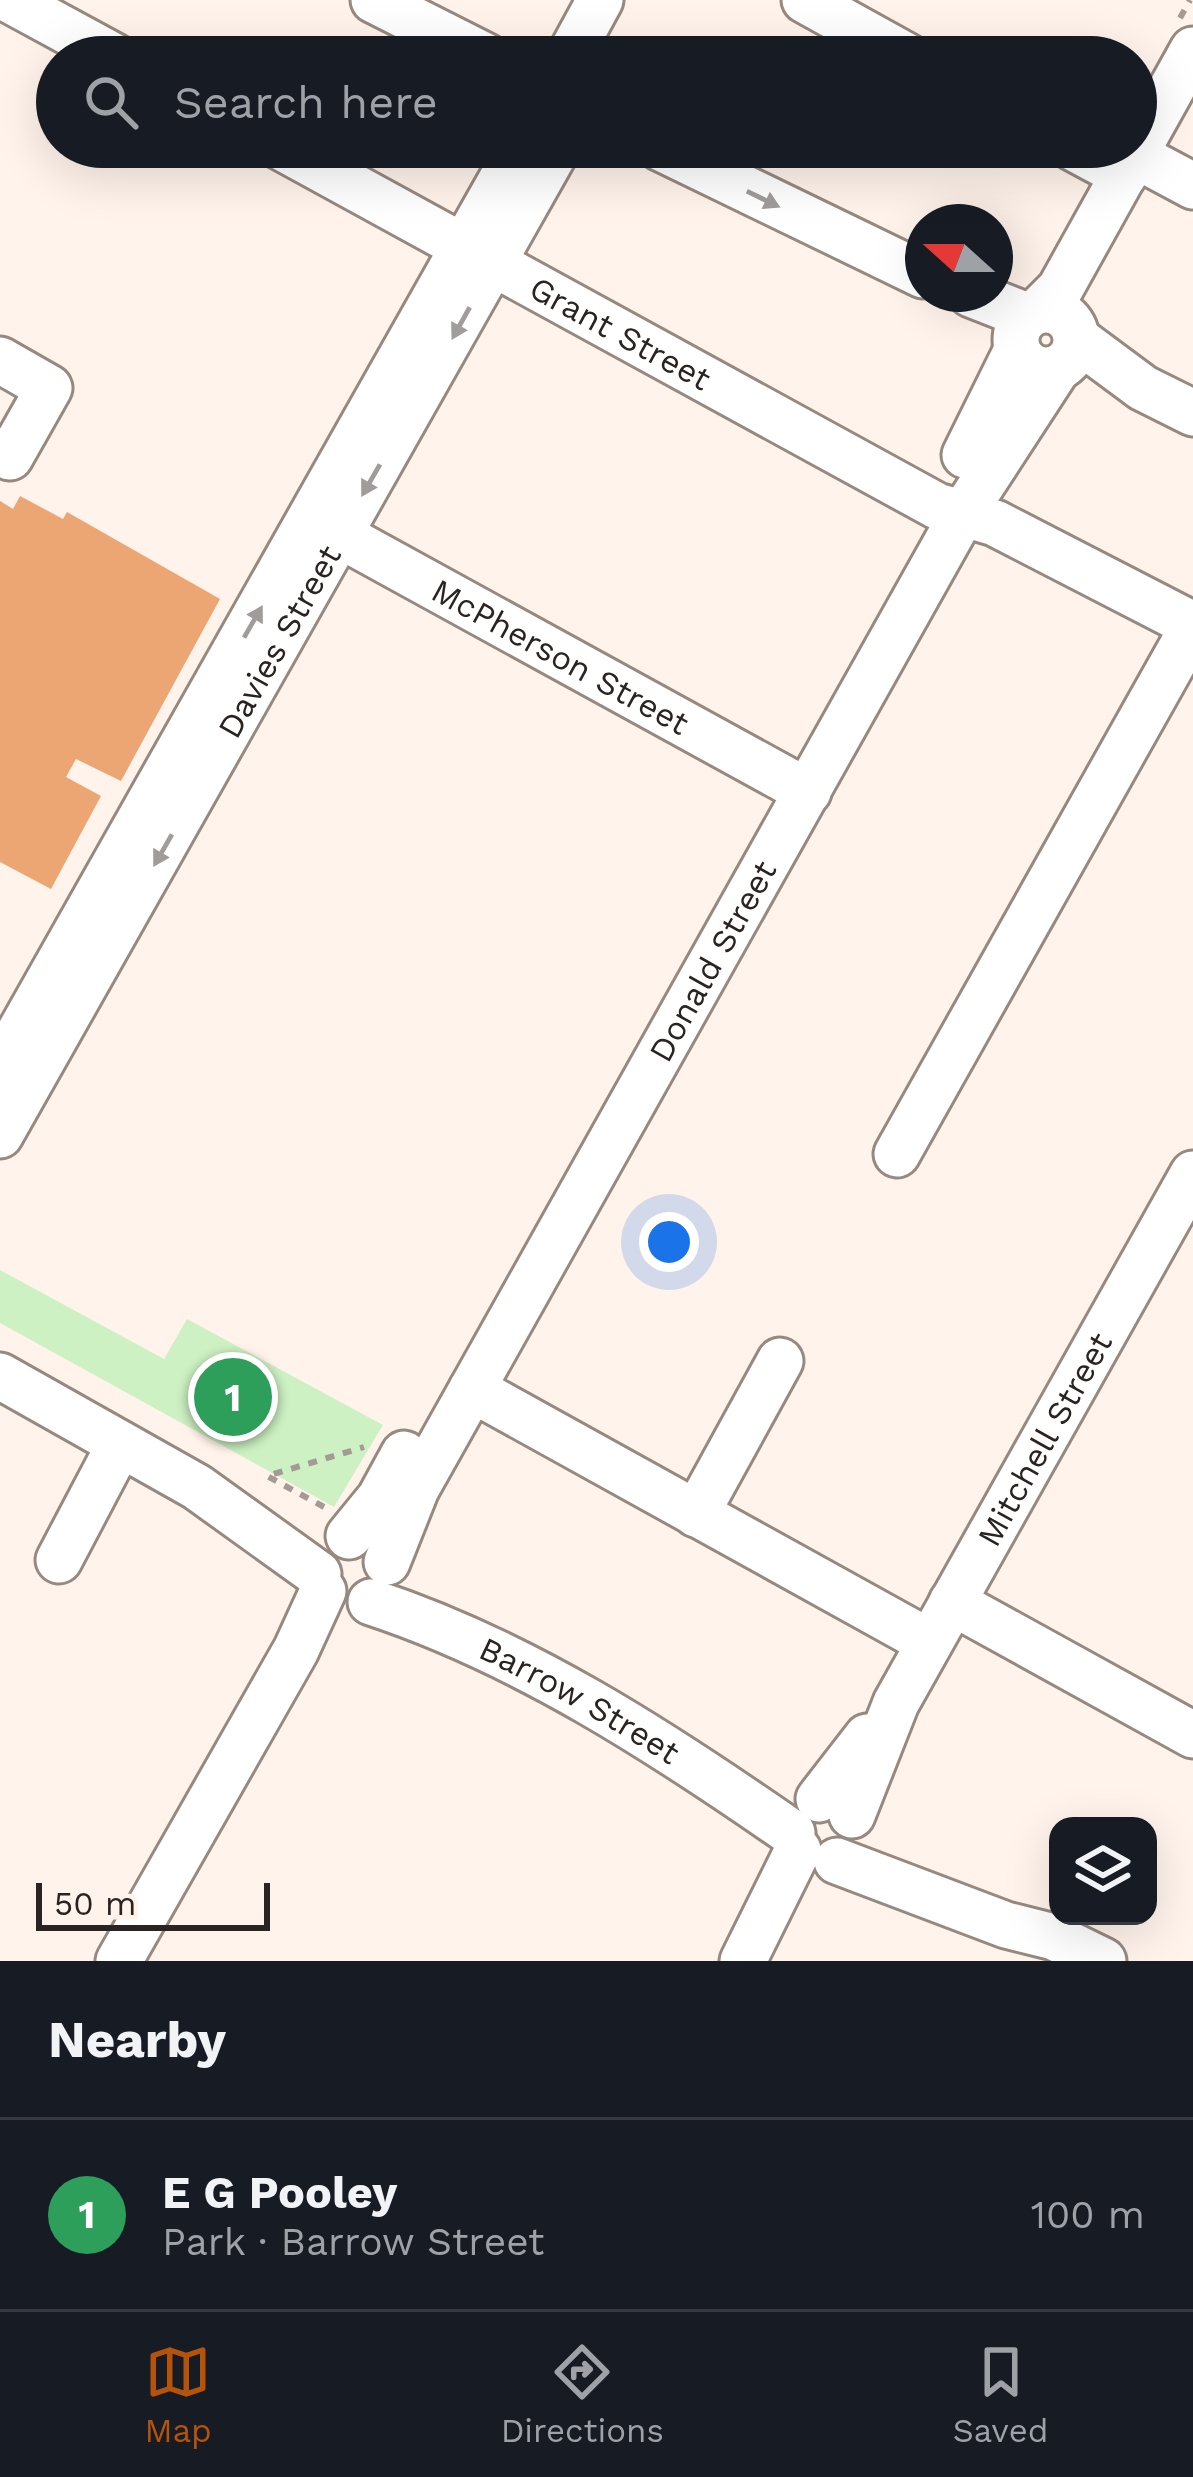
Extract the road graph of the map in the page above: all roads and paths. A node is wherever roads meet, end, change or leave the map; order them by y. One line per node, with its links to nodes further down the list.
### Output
1 (10, 0): 6 (street)
2 (374, 0): 7 (street)
3 (600, 0): 8 (street)
4 (612, 0): 9 (street)
5 (805, 0): 10 (street)
6 (76, 36)
7 (445, 36)
8 (580, 36)
9 (603, 36)
10 (870, 36)
11 (1193, 50): 12 (street, Donald Street)
12 (1157, 116)
13 (319, 168): 20 (street, Grant Street)
14 (512, 168): 20 (street, Davies Street)
15 (543, 168): 20 (street, Davies Street)
16 (702, 168): 21 (street, one-way to 21)
17 (1128, 168): 23 (street, Donald Street)
18 (1139, 168): 19 (street)
19 (1193, 186)
20 (478, 256): 27 (street, Grant Street); 28 (street, Davies Street)
21 (905, 266)
22 (1004, 312): 23 (street)
23 (1049, 336): 25 (street); 27 (street, Donald Street)
24 (0, 360): 26 (street)
25 (1193, 413)
26 (0, 451)
27 (949, 511): 29 (street, Grant Street); 30 (street, Donald Street)
28 (325, 527): 30 (street, McPherson Street); 31 (street, Davies Street)
29 (1193, 626): 34 (street)
30 (795, 786): 38 (street, Donald Street); 43 (street, Donald Street)
31 (90, 942): 32 (street, Davies Street); 33 (street, Davies Street)
32 (0, 1067)
33 (0, 1135)
34 (897, 1154)
35 (1193, 1174): 44 (street, Mitchell Street)
36 (780, 1361): 41 (street)
37 (0, 1376): 39 (street, Barrow Street)
38 (472, 1389): 41 (street); 43 (street, Donald Street)
39 (120, 1444): 42 (street); 43 (street, Barrow Street)
40 (364, 1466): 43 (path)
41 (696, 1514): 45 (street)
42 (59, 1560)
43 (351, 1566): 47 (street, Barrow Street); 48 (street, Donald Street); 49 (street, Donald Street)
44 (952, 1601): 45 (street, Mitchell Street); 46 (street)
45 (929, 1642): 47 (street, Mitchell Street)
46 (1193, 1735)
47 (824, 1831): 50 (street, Mitchell Street); 51 (street, Mitchell Street); 52 (street, Barrow Street)
48 (119, 1961)
49 (151, 1961)
50 (743, 1961)
51 (760, 1961)
52 (1103, 1961)

